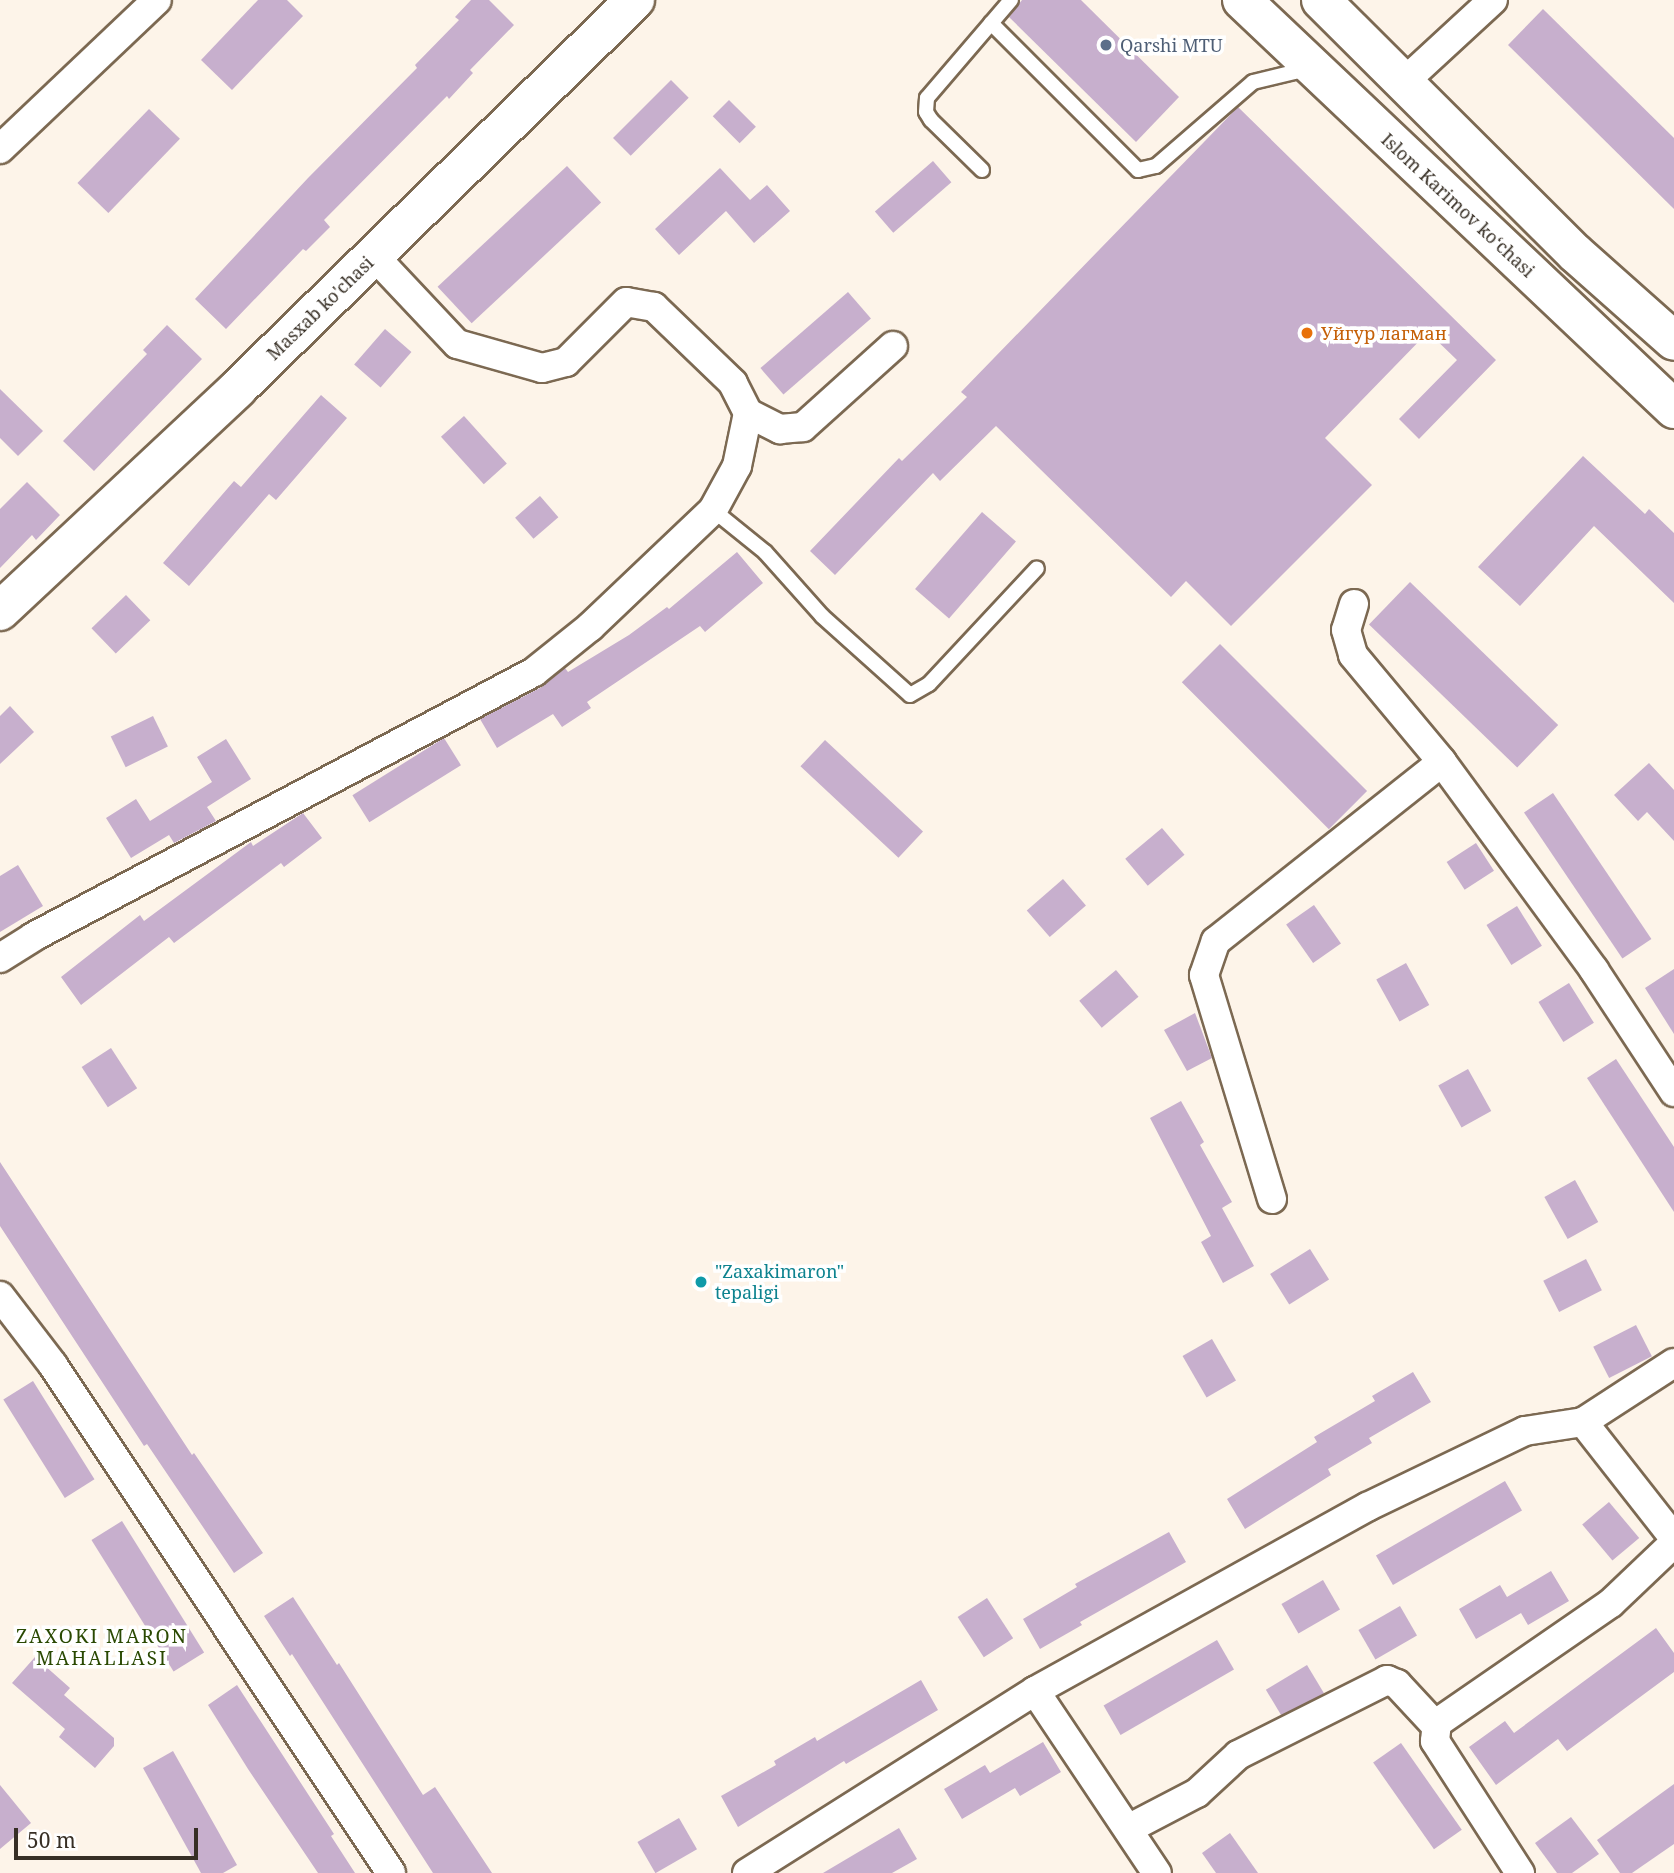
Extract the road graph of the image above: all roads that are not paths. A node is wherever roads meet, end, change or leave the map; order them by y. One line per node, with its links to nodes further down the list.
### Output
1 (157, 0): 10 (street)
2 (635, 0): 12 (main road, Masxab ko'chasi)
3 (1242, 0): 8 (main road, Islom Karimov ko‘chasi)
4 (1321, 0): 9 (main road)
5 (1493, 0): 9 (street)
6 (1004, 2): 7 (lane)
7 (990, 23): 8 (lane); 11 (lane)
8 (1314, 68): 15 (main road, Islom Karimov ko‘chasi)
9 (1404, 82): 13 (main road)
10 (0, 149)
11 (982, 170)
12 (374, 256): 16 (street); 20 (main road, Masxab ko'chasi)
13 (1674, 341)
14 (893, 346): 16 (street)
15 (1674, 409)
16 (748, 413): 17 (street)
17 (713, 510): 18 (lane); 22 (street)
18 (1037, 568)
19 (1354, 604): 21 (street)
20 (0, 611)
21 (1441, 762): 23 (street); 24 (street)
22 (0, 958)
23 (1674, 1092)
24 (1272, 1199)
25 (0, 1296): 33 (street)
26 (1674, 1363): 27 (street)
27 (1583, 1422): 28 (street); 30 (street)
28 (1674, 1538)
29 (1674, 1543): 31 (street)
30 (1035, 1691): 32 (street); 34 (street)
31 (1436, 1727): 32 (street); 36 (street)
32 (1128, 1829): 35 (street)
33 (391, 1873)
34 (747, 1873)
35 (1157, 1873)
36 (1521, 1873)

